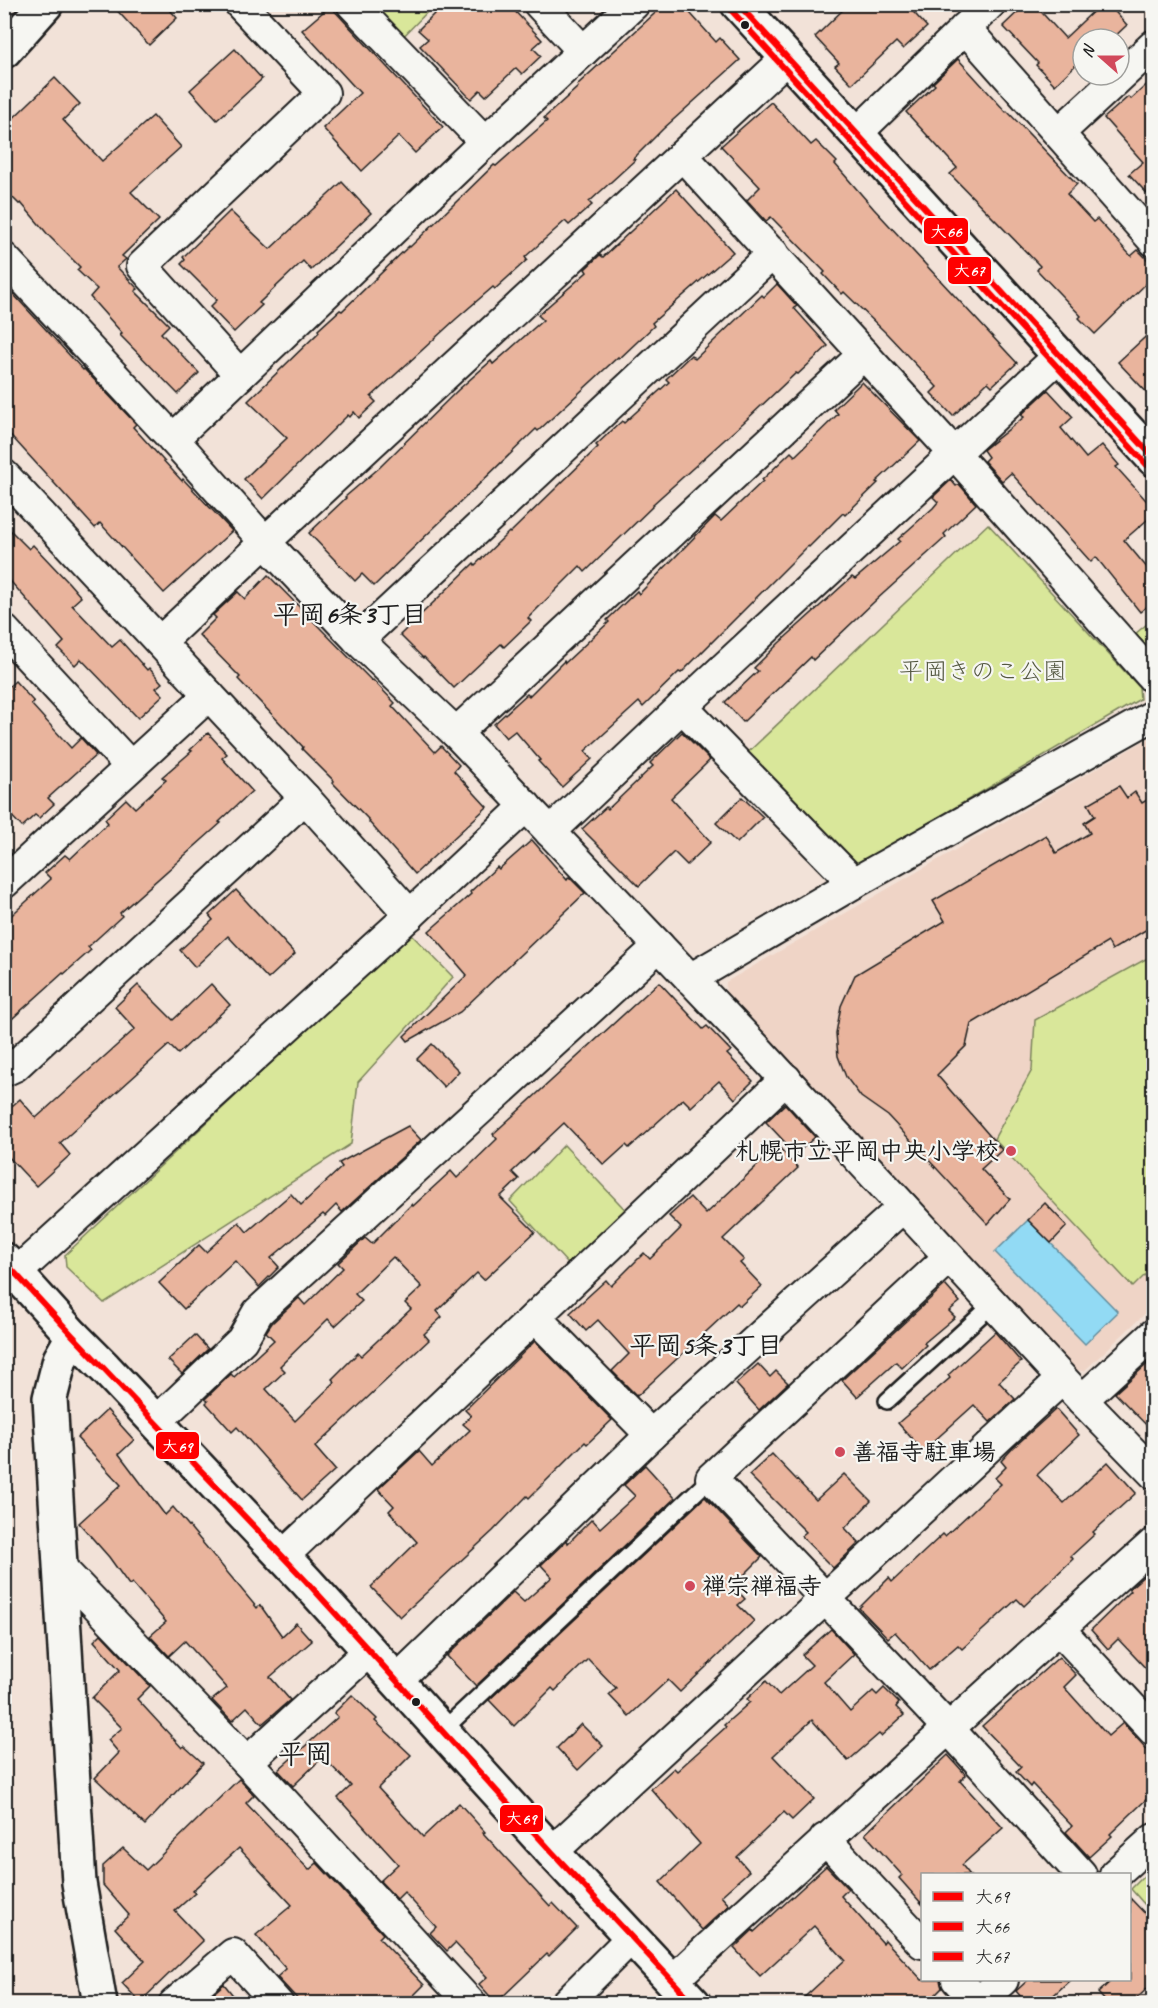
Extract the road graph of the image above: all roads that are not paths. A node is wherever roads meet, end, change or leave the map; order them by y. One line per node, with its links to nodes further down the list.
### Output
1 (46, 4): 10 (street)
2 (240, 4): 22 (street)
3 (352, 4): 15 (street)
4 (539, 4): 11 (street)
5 (634, 4): 11 (street)
6 (738, 4): 12 (street)
7 (990, 4): 8 (street)
8 (965, 28): 13 (street); 14 (street)
9 (1154, 45): 13 (street)
10 (4, 51)
11 (583, 51): 15 (street)
12 (787, 58): 14 (street); 16 (street)
13 (1059, 133): 17 (street)
14 (856, 134): 21 (street)
15 (485, 142): 22 (street)
16 (684, 156): 18 (street); 27 (street)
17 (1154, 241)
18 (772, 253): 20 (street); 29 (street)
19 (4, 258): 23 (street)
20 (864, 354): 25 (street); 35 (street)
21 (1059, 356): 24 (street); 25 (street)
22 (240, 375): 23 (street)
23 (172, 439): 27 (street)
24 (1149, 444)
25 (954, 453): 31 (street); 33 (street)
26 (4, 475): 30 (street)
27 (265, 542): 29 (street); 30 (street)
28 (4, 630): 36 (street)
29 (358, 640): 35 (street)
30 (160, 642): 32 (street)
31 (1154, 679)
32 (209, 695): 36 (street); 37 (street)
33 (681, 707): 39 (street); 41 (street)
34 (1154, 715): 41 (street)
35 (456, 733): 38 (street)
36 (130, 766): 40 (street)
37 (305, 798): 42 (street); 45 (street)
38 (526, 806): 39 (street); 42 (street)
39 (550, 832): 43 (street)
40 (9, 869)
41 (854, 883): 44 (street)
42 (410, 915): 49 (street)
43 (659, 946): 44 (street); 56 (street)
44 (690, 979): 46 (street)
45 (4, 1071)
46 (786, 1079): 47 (street); 51 (street)
47 (903, 1207): 48 (street); 57 (street)
48 (949, 1257): 50 (street); 59 (street)
49 (10, 1267): 53 (street)
50 (993, 1304): 54 (street); 55 (lane)
51 (534, 1317): 57 (street); 61 (street)
52 (1154, 1334): 54 (street)
53 (73, 1336): 56 (street); 62 (street)
54 (1072, 1390): 58 (street); 63 (street)
55 (887, 1401)
56 (156, 1422): 61 (street)
57 (651, 1435): 66 (street)
58 (1154, 1474)
59 (711, 1478): 63 (street); 68 (lane)
60 (1154, 1543): 64 (street)
61 (282, 1557): 65 (street)
62 (60, 1567): 70 (street); 82 (street)
63 (825, 1600): 67 (street); 73 (street)
64 (1059, 1629): 67 (street); 69 (street)
65 (369, 1651): 66 (street); 70 (street)
66 (397, 1680): 68 (street)
67 (949, 1729): 71 (street); 74 (street)
68 (442, 1731): 73 (street)
69 (1154, 1731)
70 (247, 1762): 85 (street)
71 (825, 1839): 77 (street); 80 (street)
72 (1154, 1839): 75 (street)
73 (552, 1852): 76 (street)
74 (1079, 1873)
75 (1117, 1873)
76 (632, 1937): 80 (street); 86 (street)
77 (921, 1942)
78 (958, 1981): 81 (street)
79 (1001, 1981): 81 (street)
80 (683, 1992)
81 (978, 2003)
82 (100, 2004)
83 (174, 2004): 84 (street)
84 (278, 2004)
85 (471, 2004)
86 (565, 2004)

